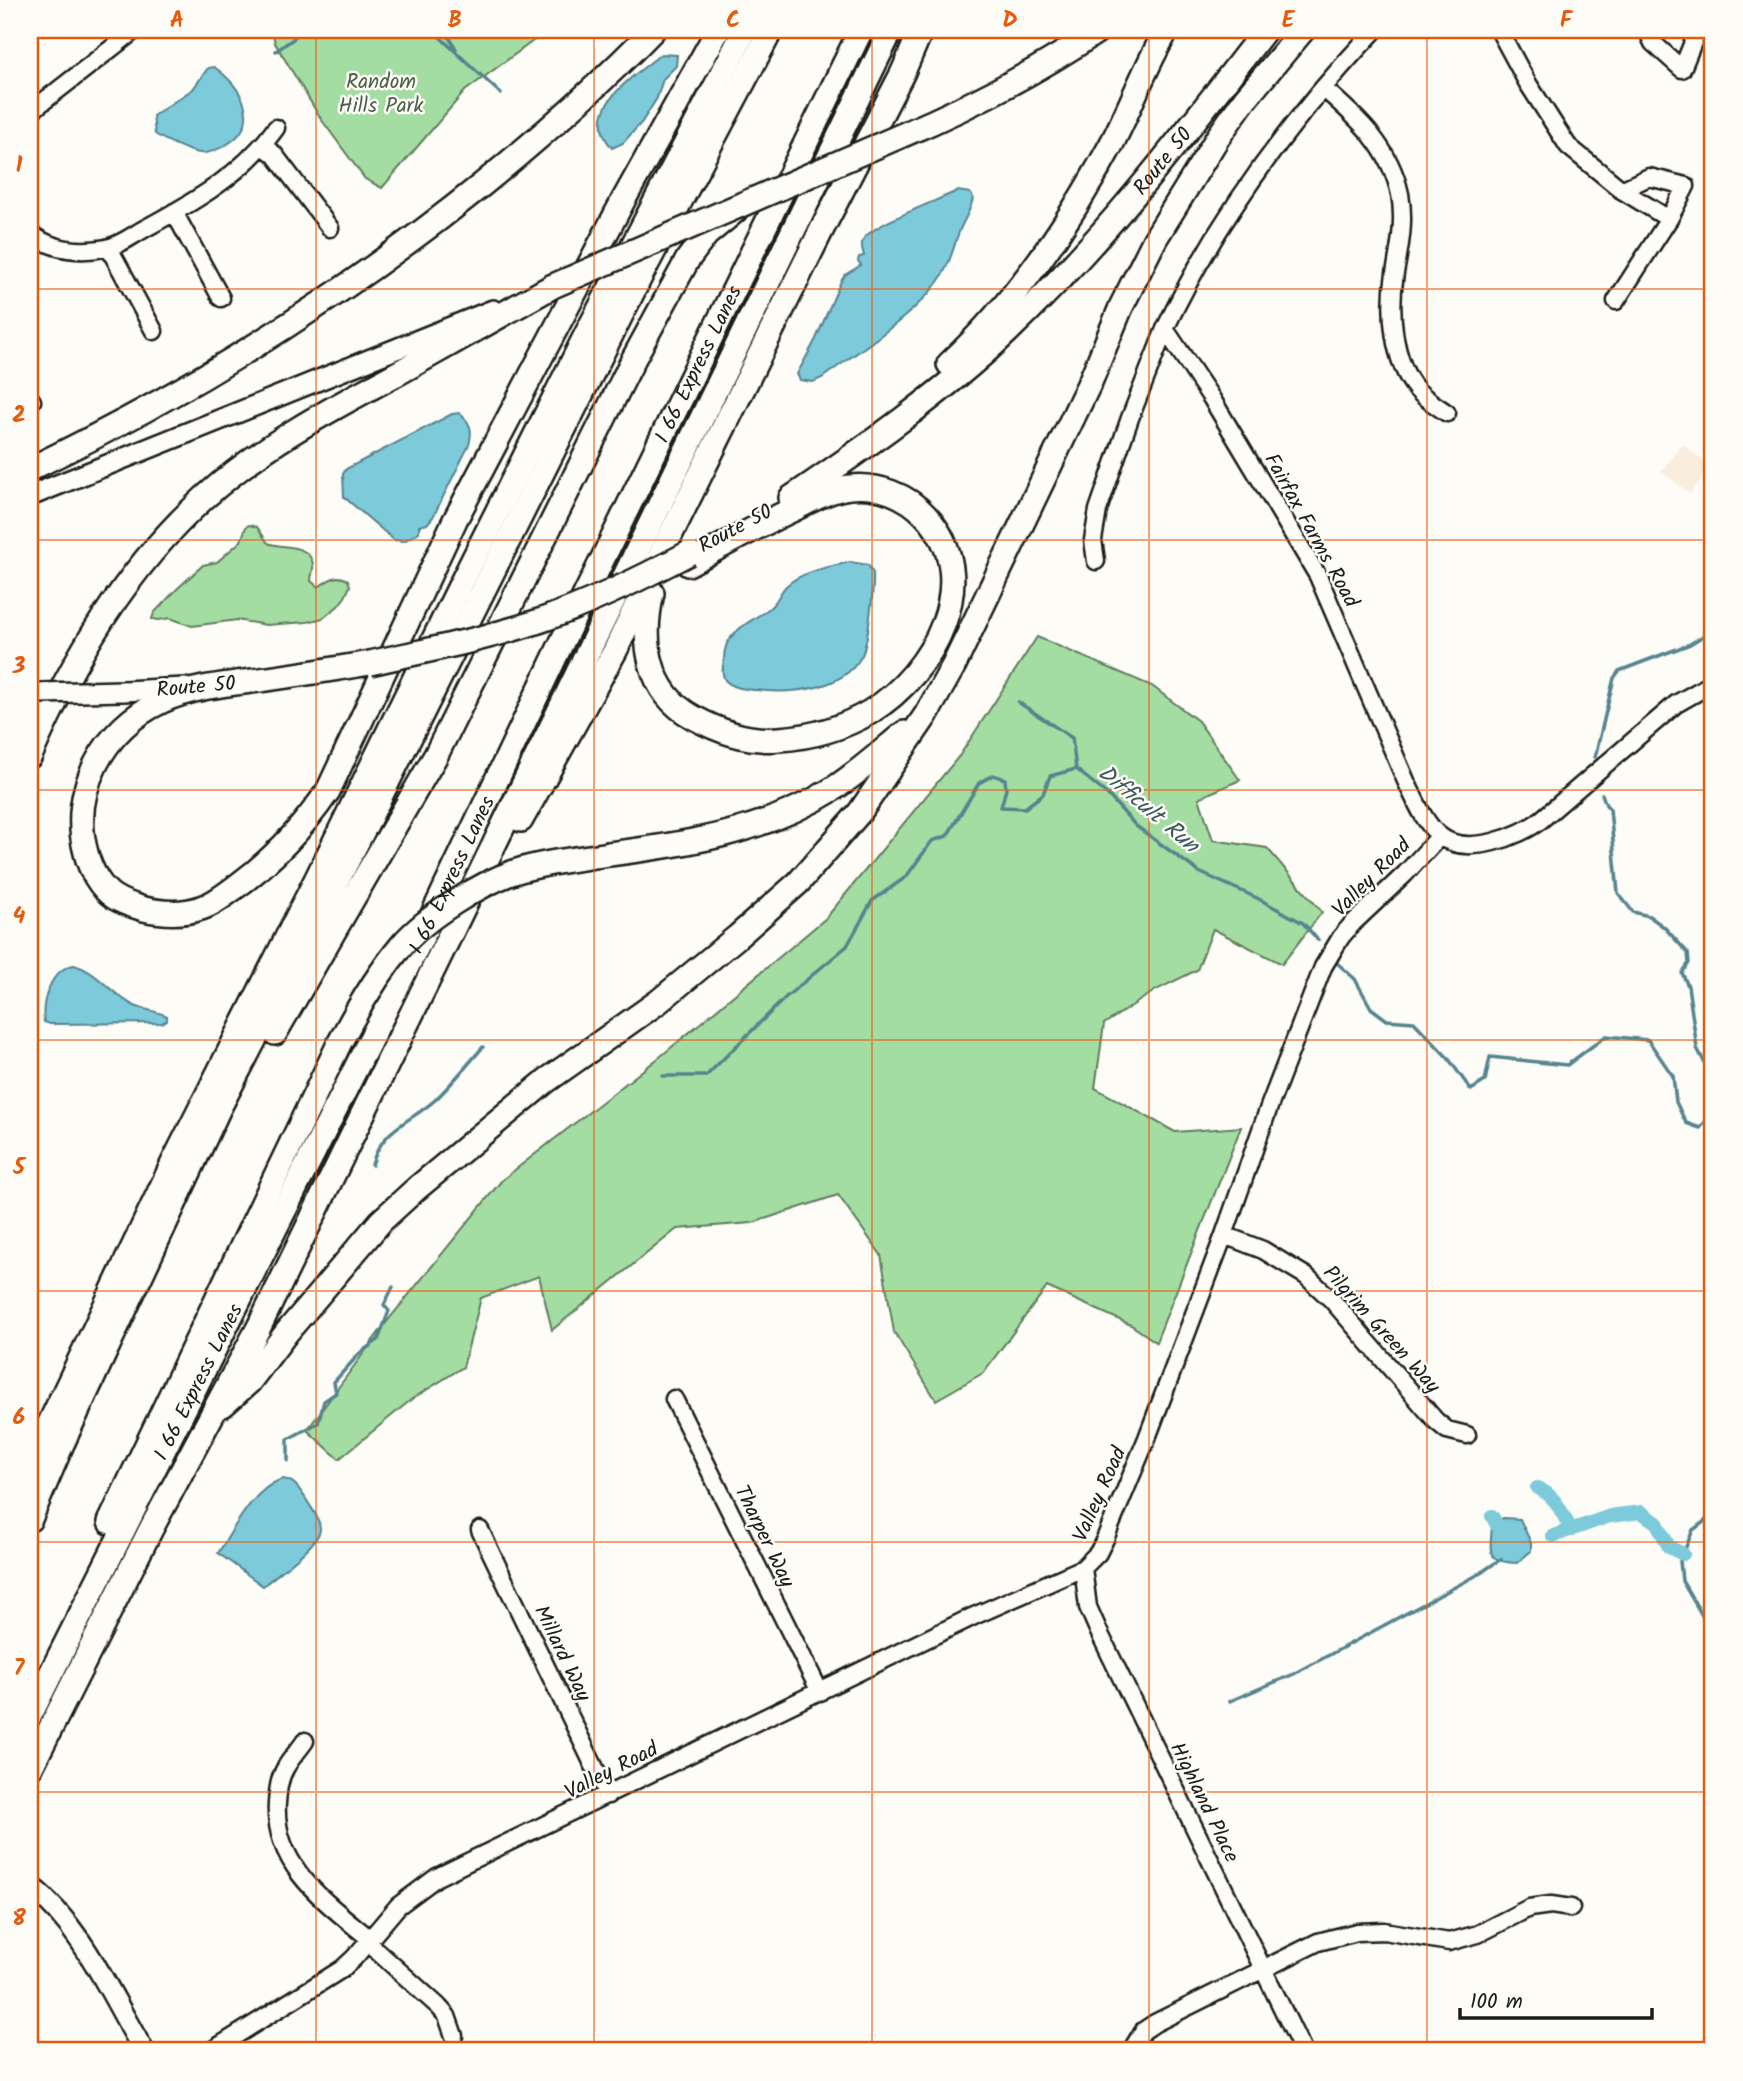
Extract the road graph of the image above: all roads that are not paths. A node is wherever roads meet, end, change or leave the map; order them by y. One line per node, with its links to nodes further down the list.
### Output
1 (135, 30): 18 (street)
2 (653, 30): 37 (highway)
3 (718, 30): 44 (highway)
4 (745, 30): 55 (highway)
5 (771, 30): 50 (highway)
6 (861, 30): 59 (highway, I 66 Express Lanes)
7 (891, 30): 49 (highway)
8 (922, 30): 40 (highway)
9 (1093, 30): 19 (highway)
10 (1100, 30): 19 (highway)
11 (1167, 30): 38 (highway)
12 (1265, 30): 38 (highway, Route 50)
13 (1303, 30): 46 (highway)
14 (1375, 30): 20 (street)
15 (1499, 30): 24 (street)
16 (1647, 30): 17 (street)
17 (1698, 30)
18 (115, 36): 21 (street)
19 (1071, 49): 25 (highway, bridge)
20 (1323, 88): 34 (street); 36 (street)
21 (30, 110)
22 (276, 128): 23 (street)
23 (263, 146): 26 (street); 28 (street)
24 (1621, 190): 27 (street); 27 (street)
25 (754, 198): 31 (highway, bridge); 50 (highway, bridge)
26 (174, 212): 30 (street); 32 (street)
27 (1669, 219): 33 (street)
28 (330, 228)
29 (30, 233): 30 (street)
30 (109, 248): 35 (street)
31 (553, 286): 39 (main road); 47 (highway)
32 (221, 298)
33 (1616, 301)
34 (1165, 329): 42 (street); 48 (street, Fairfax Farms Road)
35 (154, 331)
36 (1447, 413)
37 (30, 469)
38 (830, 471): 41 (highway, Route 50)
39 (30, 496)
40 (663, 550): 41 (highway); 49 (highway)
41 (689, 558): 44 (highway, Route 50, bridge)
42 (1096, 561)
43 (1713, 683): 48 (street, Valley Road)
44 (216, 685): 45 (main road, Route 50, bridge)
45 (35, 693)
46 (926, 715): 53 (highway); 59 (highway, bridge)
47 (30, 756)
48 (1440, 836): 51 (street, Valley Road)
49 (476, 882): 53 (highway)
50 (219, 1108): 56 (highway)
51 (1224, 1235): 54 (street, Pilgrim Green Way); 58 (street, Valley Road)
52 (674, 1399): 60 (street, Tharper Way)
53 (212, 1413): 63 (highway)
54 (1467, 1435)
55 (30, 1465)
56 (30, 1519)
57 (480, 1530): 64 (street, Millard Way)
58 (1083, 1568): 60 (street, Valley Road); 68 (street, Highland Place)
59 (46, 1684): 61 (highway, I 66 Express Lanes)
60 (820, 1692): 64 (street, Valley Road)
61 (30, 1715)
62 (305, 1741): 67 (street)
63 (30, 1769)
64 (608, 1795): 67 (street, Valley Road)
65 (30, 1885): 70 (main road)
66 (1571, 1908): 68 (street)
67 (369, 1941): 69 (street); 71 (street, Valley Road)
68 (1263, 1970): 72 (street); 73 (street, Highland Place)
69 (454, 2036)
70 (144, 2051)
71 (211, 2051)
72 (1131, 2051)
73 (1303, 2051)

